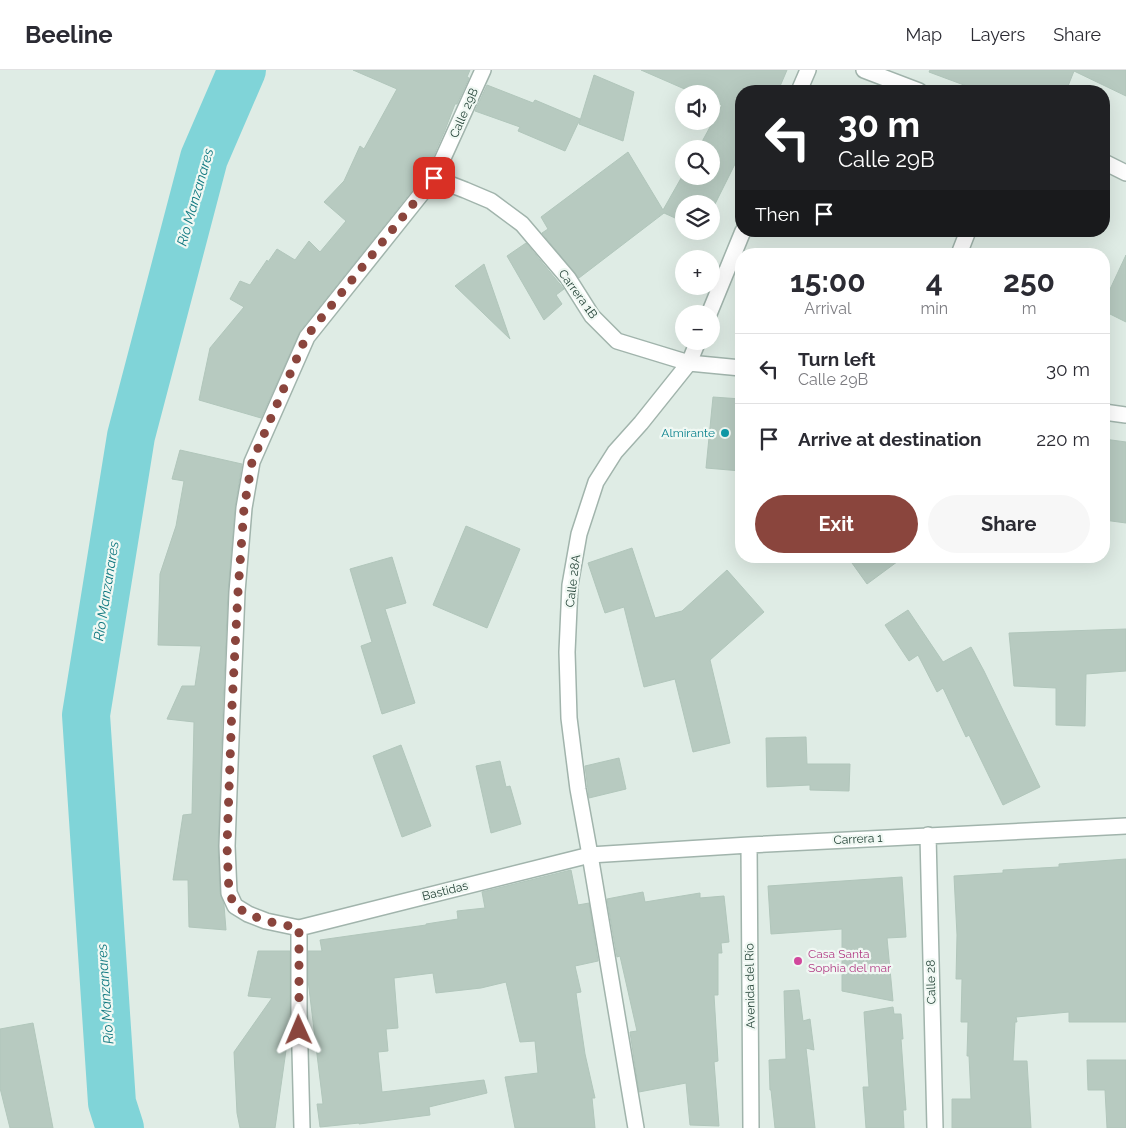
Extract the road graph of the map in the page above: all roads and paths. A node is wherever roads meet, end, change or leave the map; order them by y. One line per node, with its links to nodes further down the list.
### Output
1 (483, 70): 8 (street, Calle 29B)
2 (808, 70): 4 (street)
3 (864, 70): 5 (street)
4 (802, 85)
5 (903, 85)
6 (1110, 165): 7 (street)
7 (1126, 173)
8 (434, 178): 12 (street, Carrera 1B); 20 (street, Calle 29B)
9 (735, 251): 10 (street)
10 (713, 305)
11 (694, 350): 12 (street, Calle 28A)
12 (689, 363): 13 (street, Carrera 1B); 19 (street, Calle 28A)
13 (735, 367)
14 (1110, 413): 15 (street)
15 (1126, 415)
16 (1126, 826): 17 (street, Carrera 1)
17 (928, 835): 18 (street, Carrera 1); 24 (street, Calle 28)
18 (749, 845): 19 (street, Carrera 1); 23 (street, Avenida del Río)
19 (590, 855): 20 (street, Bastidas); 22 (street)
20 (299, 928): 21 (street)
21 (302, 1128)
22 (636, 1128)
23 (752, 1128)
24 (935, 1128)

